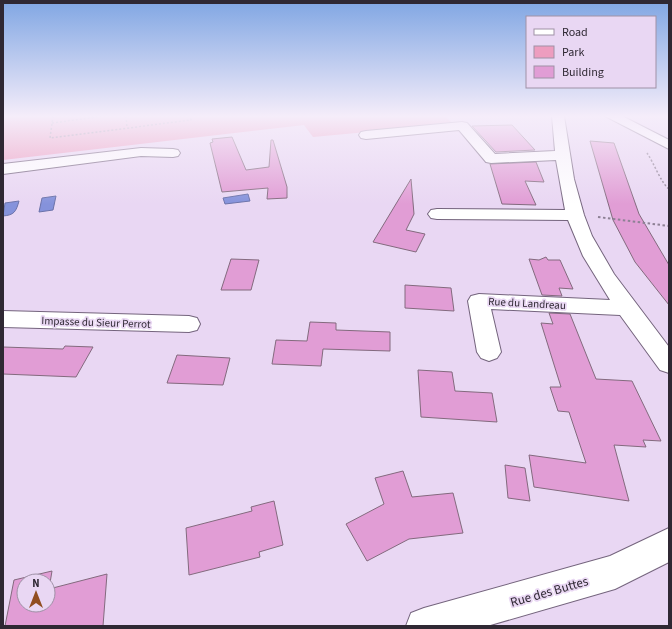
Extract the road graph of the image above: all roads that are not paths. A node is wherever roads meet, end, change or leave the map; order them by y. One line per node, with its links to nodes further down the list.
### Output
1 (479, 145): 4 (street)
2 (563, 145): 4 (street)
3 (173, 153): 5 (street)
4 (564, 155): 7 (street)
5 (3, 169)
6 (437, 214): 7 (street)
7 (575, 215): 8 (street)
8 (626, 308): 11 (street, Rue du Landreau); 12 (street)
9 (3, 319): 10 (street, Impasse du Sieur Perrot)
10 (189, 324)
11 (489, 352)
12 (669, 364)
13 (669, 544): 14 (street, Rue des Buttes)
14 (424, 626)

